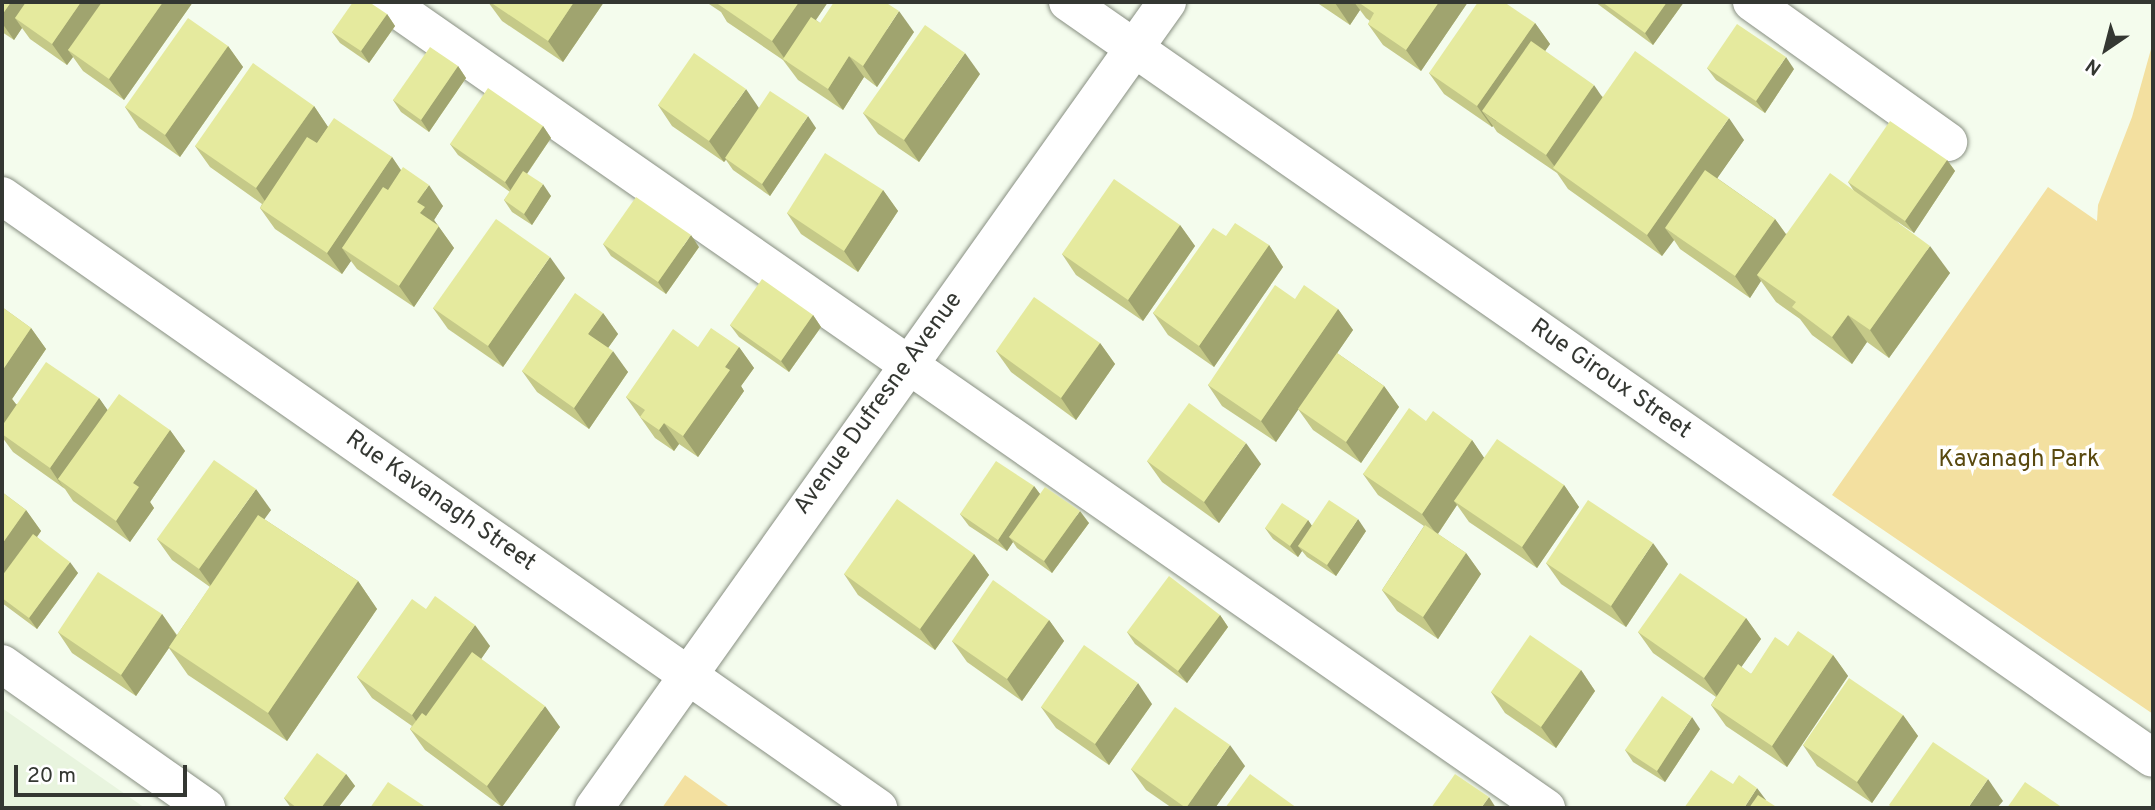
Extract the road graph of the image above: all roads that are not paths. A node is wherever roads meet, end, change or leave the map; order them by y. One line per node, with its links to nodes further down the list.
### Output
1 (387, 2): 8 (street)
2 (1068, 2): 5 (street, Rue Giroux Street)
3 (1167, 2): 5 (street, Avenue Dufresne Avenue)
4 (1752, 2): 6 (street)
5 (1133, 48): 8 (street, Avenue Dufresne Avenue); 11 (street, Rue Giroux Street)
6 (1948, 142)
7 (2, 196): 10 (street, Rue Kavanagh Street)
8 (909, 362): 10 (street, Avenue Dufresne Avenue); 15 (street)
9 (2, 664): 12 (street)
10 (686, 674): 13 (street, Avenue Dufresne Avenue); 14 (street, Rue Kavanagh Street)
11 (2153, 758)
12 (206, 808)
13 (594, 808)
14 (878, 808)
15 (1546, 808)

